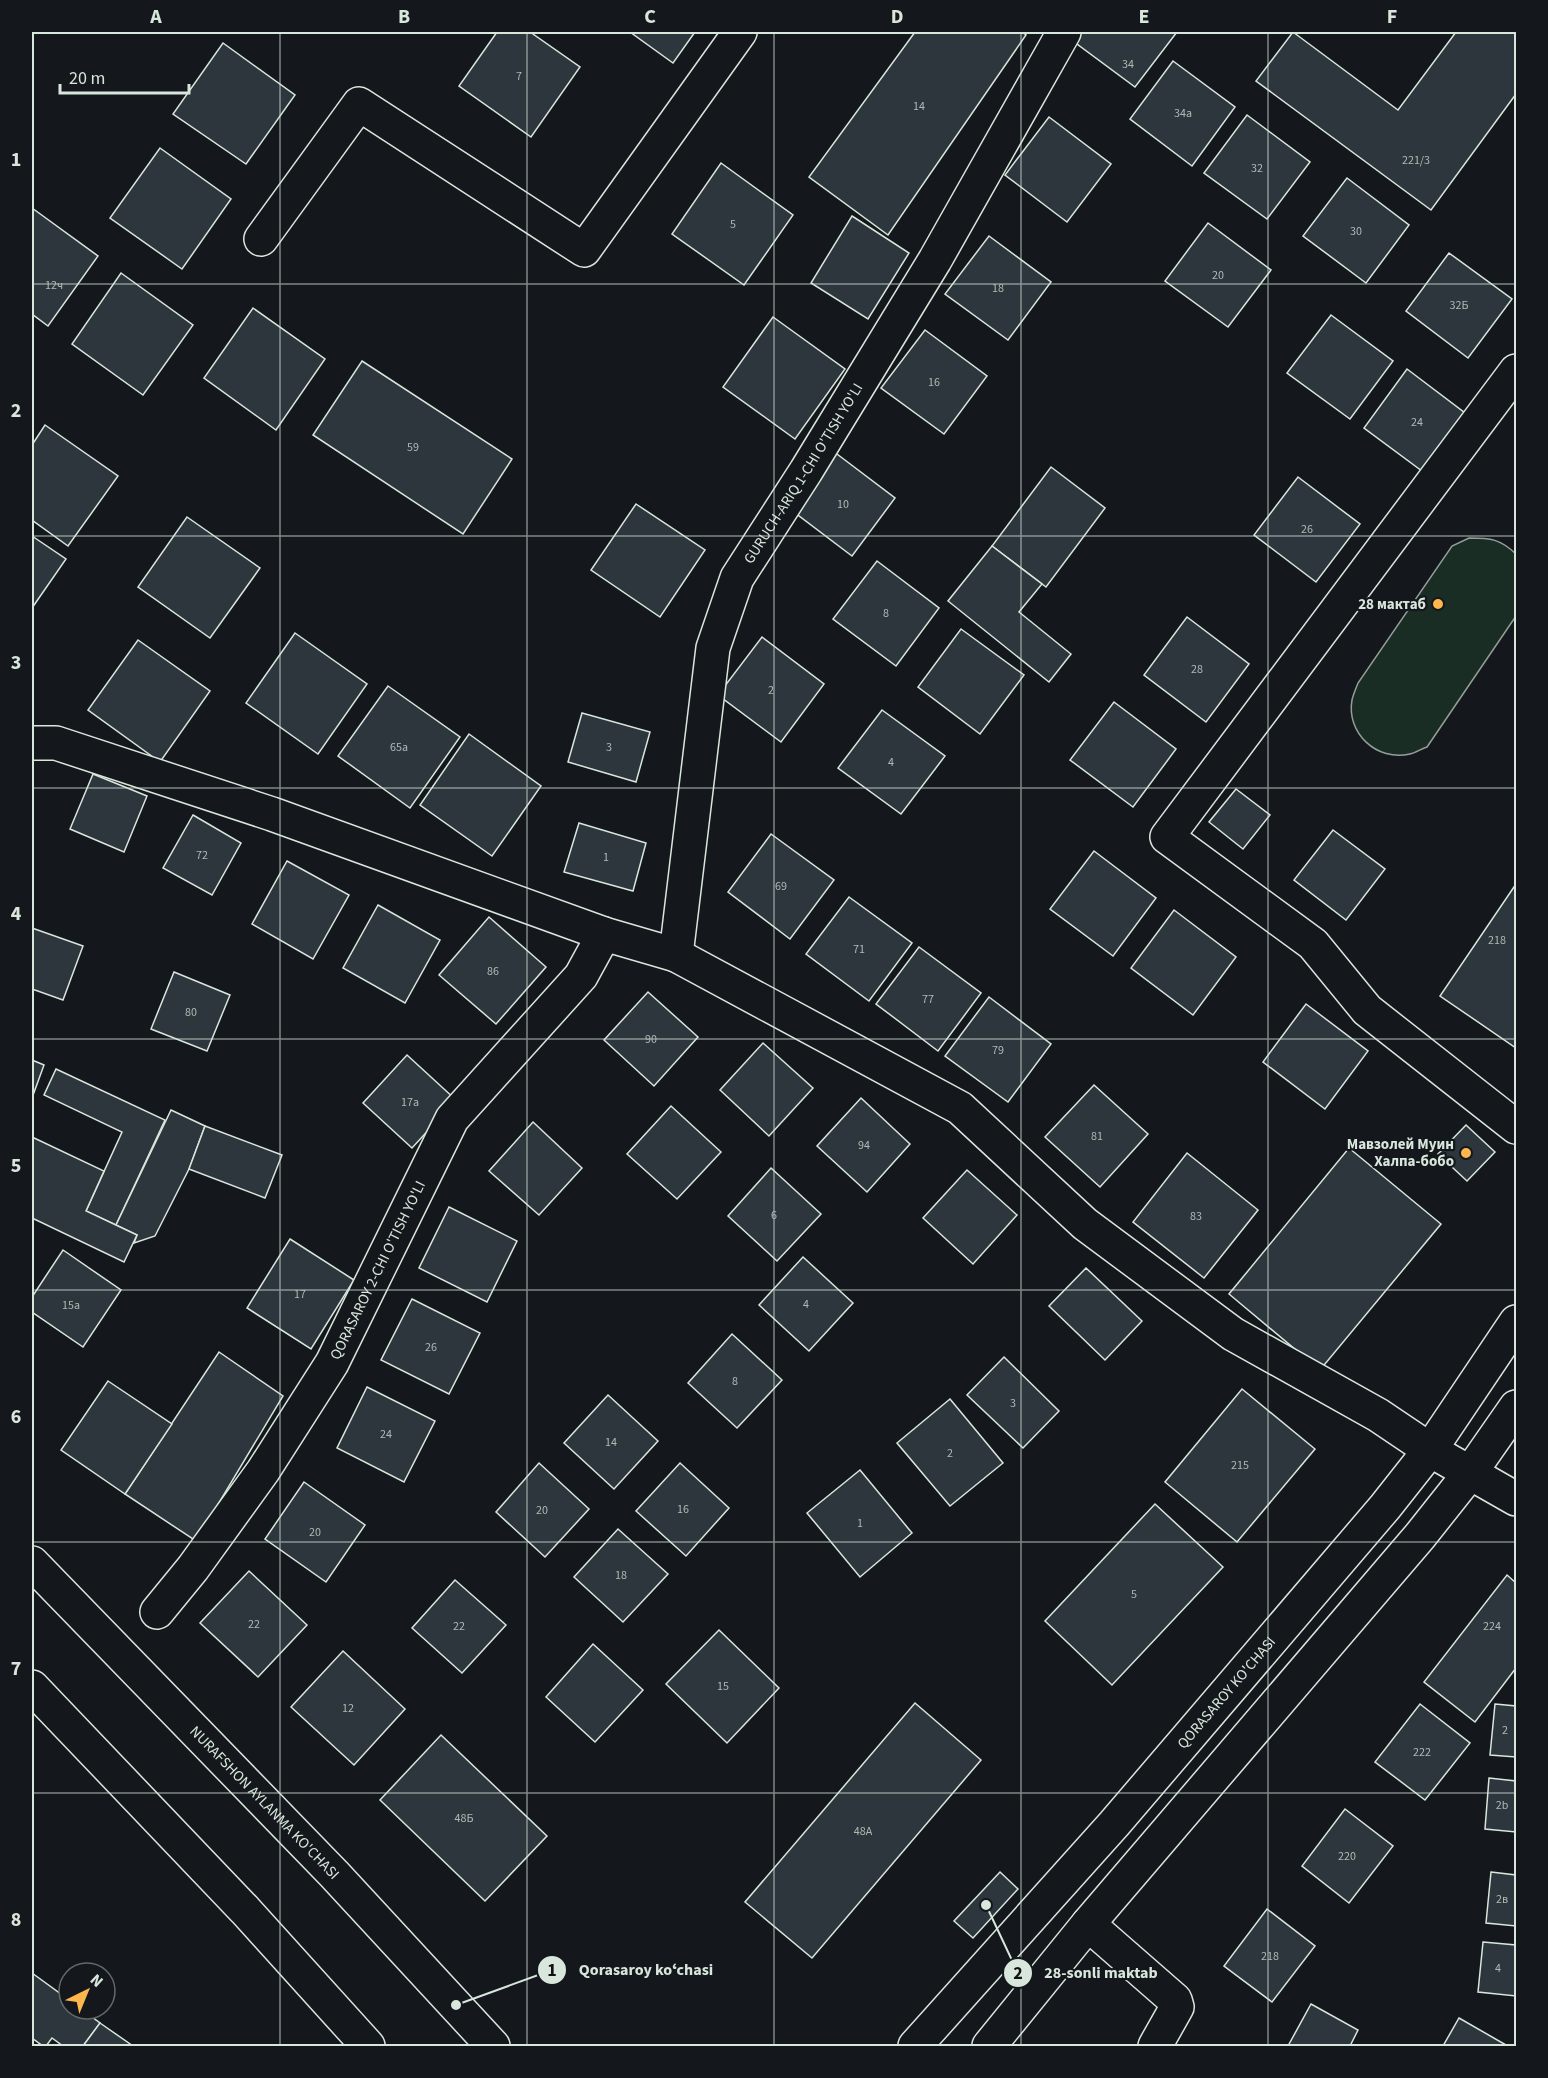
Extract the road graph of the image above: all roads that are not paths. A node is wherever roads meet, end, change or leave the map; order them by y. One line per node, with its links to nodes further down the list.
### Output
1 (740, 32): 3 (street)
2 (1060, 33): 7 (street, GURUCH-ARIQ 1-CHI O'TISH YO'LI)
3 (261, 239)
4 (1516, 371): 8 (street)
5 (32, 744): 6 (street)
6 (604, 934): 7 (street); 15 (street, QORASAROY 2-CHI O'TISH YO'LI)
7 (676, 955): 11 (street)
8 (1516, 1126)
9 (1516, 1322): 11 (street, QORASAROY KO'CHASI)
10 (1516, 1407): 12 (street)
11 (1430, 1450): 12 (street); 20 (street, QORASAROY KO'CHASI)
12 (1470, 1473): 13 (street); 17 (street)
13 (1516, 1499)
14 (32, 1563): 19 (street, NURAFSHON AYLANMA KO'CHASI)
15 (156, 1612)
16 (32, 1687): 18 (street)
17 (1088, 1924): 21 (street); 22 (street)
18 (368, 2046)
19 (493, 2046)
20 (915, 2046)
21 (990, 2046)
22 (1155, 2046)

